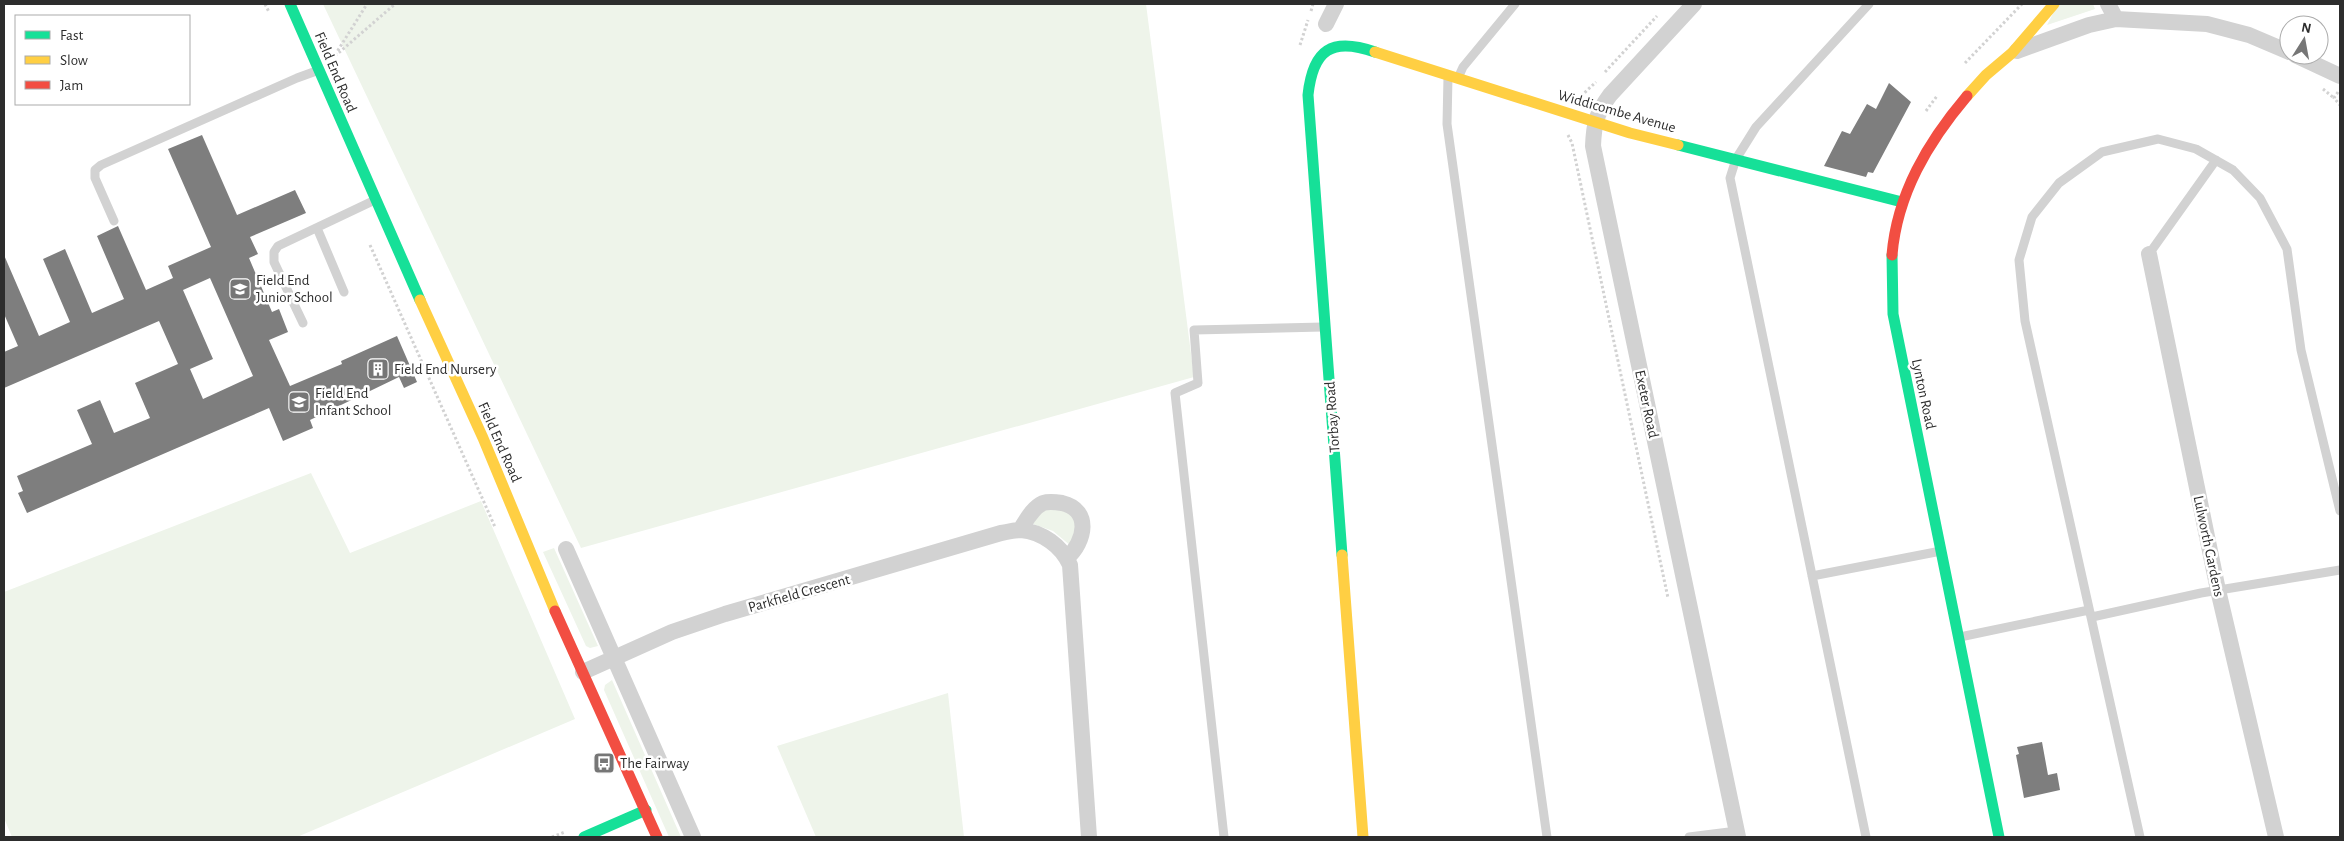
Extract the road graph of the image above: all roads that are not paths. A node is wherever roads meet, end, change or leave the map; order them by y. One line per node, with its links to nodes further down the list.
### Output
1 (290, 4): 13 (street, Field End Road)
2 (1336, 4): 9 (street, Torbay Road)
3 (1516, 4): 15 (lane)
4 (1694, 4): 16 (street, Exeter Road)
5 (1869, 4): 17 (lane)
6 (2054, 4): 11 (street, Lynton Road)
7 (2108, 4): 8 (street)
8 (2116, 19): 10 (street); 11 (street)
9 (1326, 38): 15 (street, Widdicombe Avenue); 26 (street, Torbay Road)
10 (2279, 48)
11 (2011, 54): 20 (street, Lynton Road)
12 (2316, 65): 14 (street)
13 (319, 70): 19 (street, Field End Road); 21 (lane)
14 (2340, 76)
15 (1453, 78): 16 (street, Widdicombe Avenue); 47 (lane)
16 (1594, 122): 17 (street, Widdicombe Avenue); 40 (street, Exeter Road)
17 (1736, 159): 20 (street, Widdicombe Avenue); 33 (lane)
18 (2216, 160): 23 (lane); 27 (lane); 35 (lane)
19 (375, 200): 22 (lane); 38 (street, Field End Road)
20 (1902, 202): 30 (street, Lynton Road)
21 (114, 221)
22 (317, 228): 24 (lane); 25 (lane)
23 (2148, 254): 34 (street, Lulworth Gardens)
24 (344, 292)
25 (303, 324)
26 (1325, 326): 45 (lane); 46 (street, Torbay Road)
27 (2340, 510)
28 (1020, 530): 31 (street, Parkfield Crescent); 31 (street); 37 (street, Parkfield Crescent)
29 (566, 548): 37 (street)
30 (1941, 551): 33 (lane); 36 (street, Lynton Road)
31 (1067, 558): 44 (street)
32 (2340, 570): 34 (lane)
33 (1812, 576): 49 (lane)
34 (2218, 590): 35 (lane); 52 (street, Lulworth Gardens)
35 (2091, 613): 36 (lane); 51 (lane)
36 (1959, 637): 50 (street, Lynton Road)
37 (614, 657): 38 (street, Parkfield Crescent); 43 (street)
38 (583, 672): 39 (street, Field End Road)
39 (646, 810): 41 (street); 42 (street, Field End Road)
40 (1738, 834): 48 (lane)
41 (584, 837)
42 (657, 837)
43 (693, 837)
44 (1089, 837)
45 (1224, 837)
46 (1364, 837)
47 (1547, 837)
48 (1689, 837)
49 (1866, 837)
50 (1999, 837)
51 (2140, 837)
52 (2276, 837)

